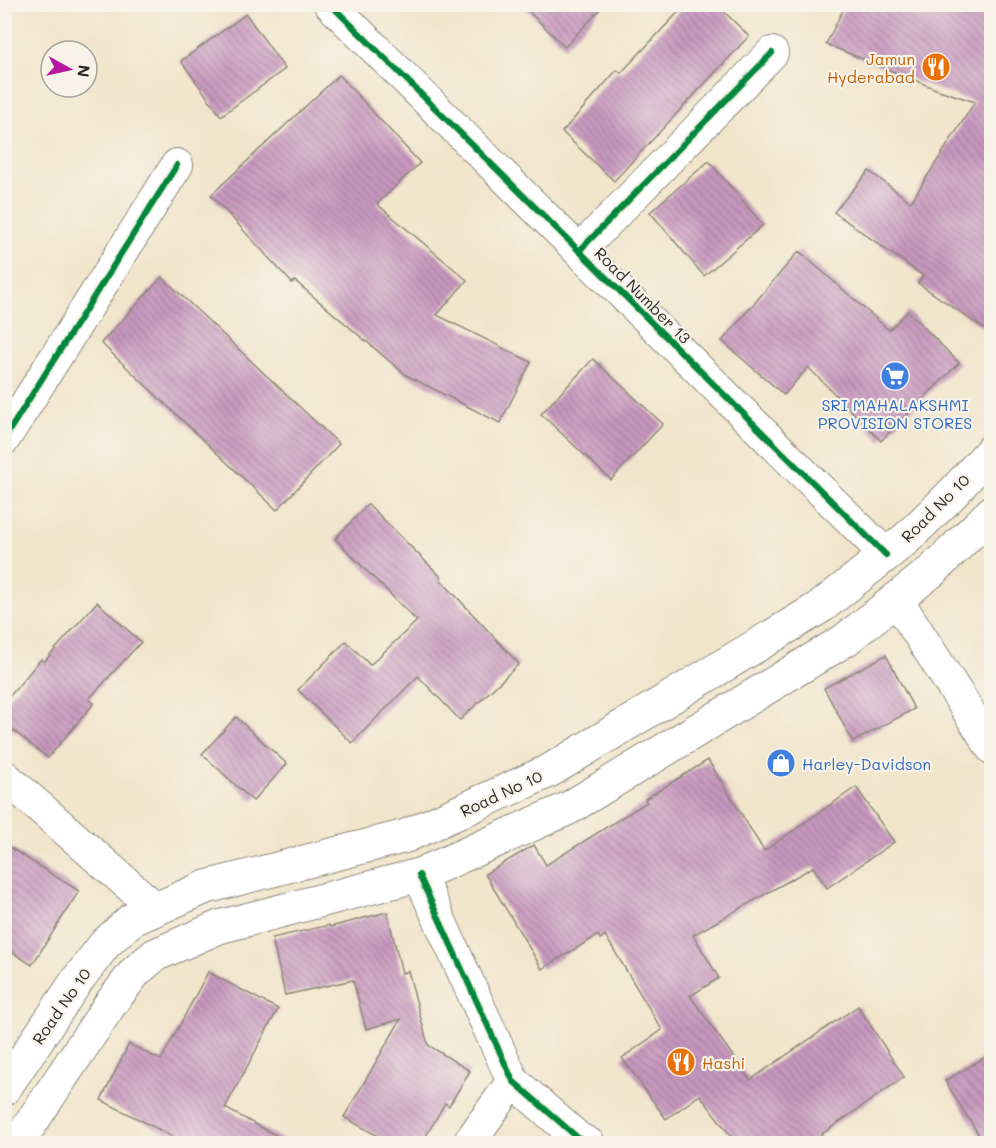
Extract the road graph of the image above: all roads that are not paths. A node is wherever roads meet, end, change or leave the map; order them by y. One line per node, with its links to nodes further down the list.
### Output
1 (336, 8): 4 (street, Road Number 13)
2 (772, 53): 4 (street)
3 (177, 165): 5 (street)
4 (579, 251): 8 (street, Road Number 13)
5 (4, 439)
6 (992, 450): 8 (main road, Road No 10)
7 (992, 512): 9 (main road)
8 (886, 555): 13 (main road, Road No 10)
9 (897, 600): 10 (street); 12 (main road)
10 (992, 748)
11 (4, 776): 13 (street)
12 (419, 875): 14 (street); 17 (main road)
13 (155, 908): 15 (main road, Road No 10)
14 (513, 1081): 16 (street); 18 (street)
15 (4, 1089)
16 (581, 1142)
17 (17, 1143)
18 (468, 1143)

